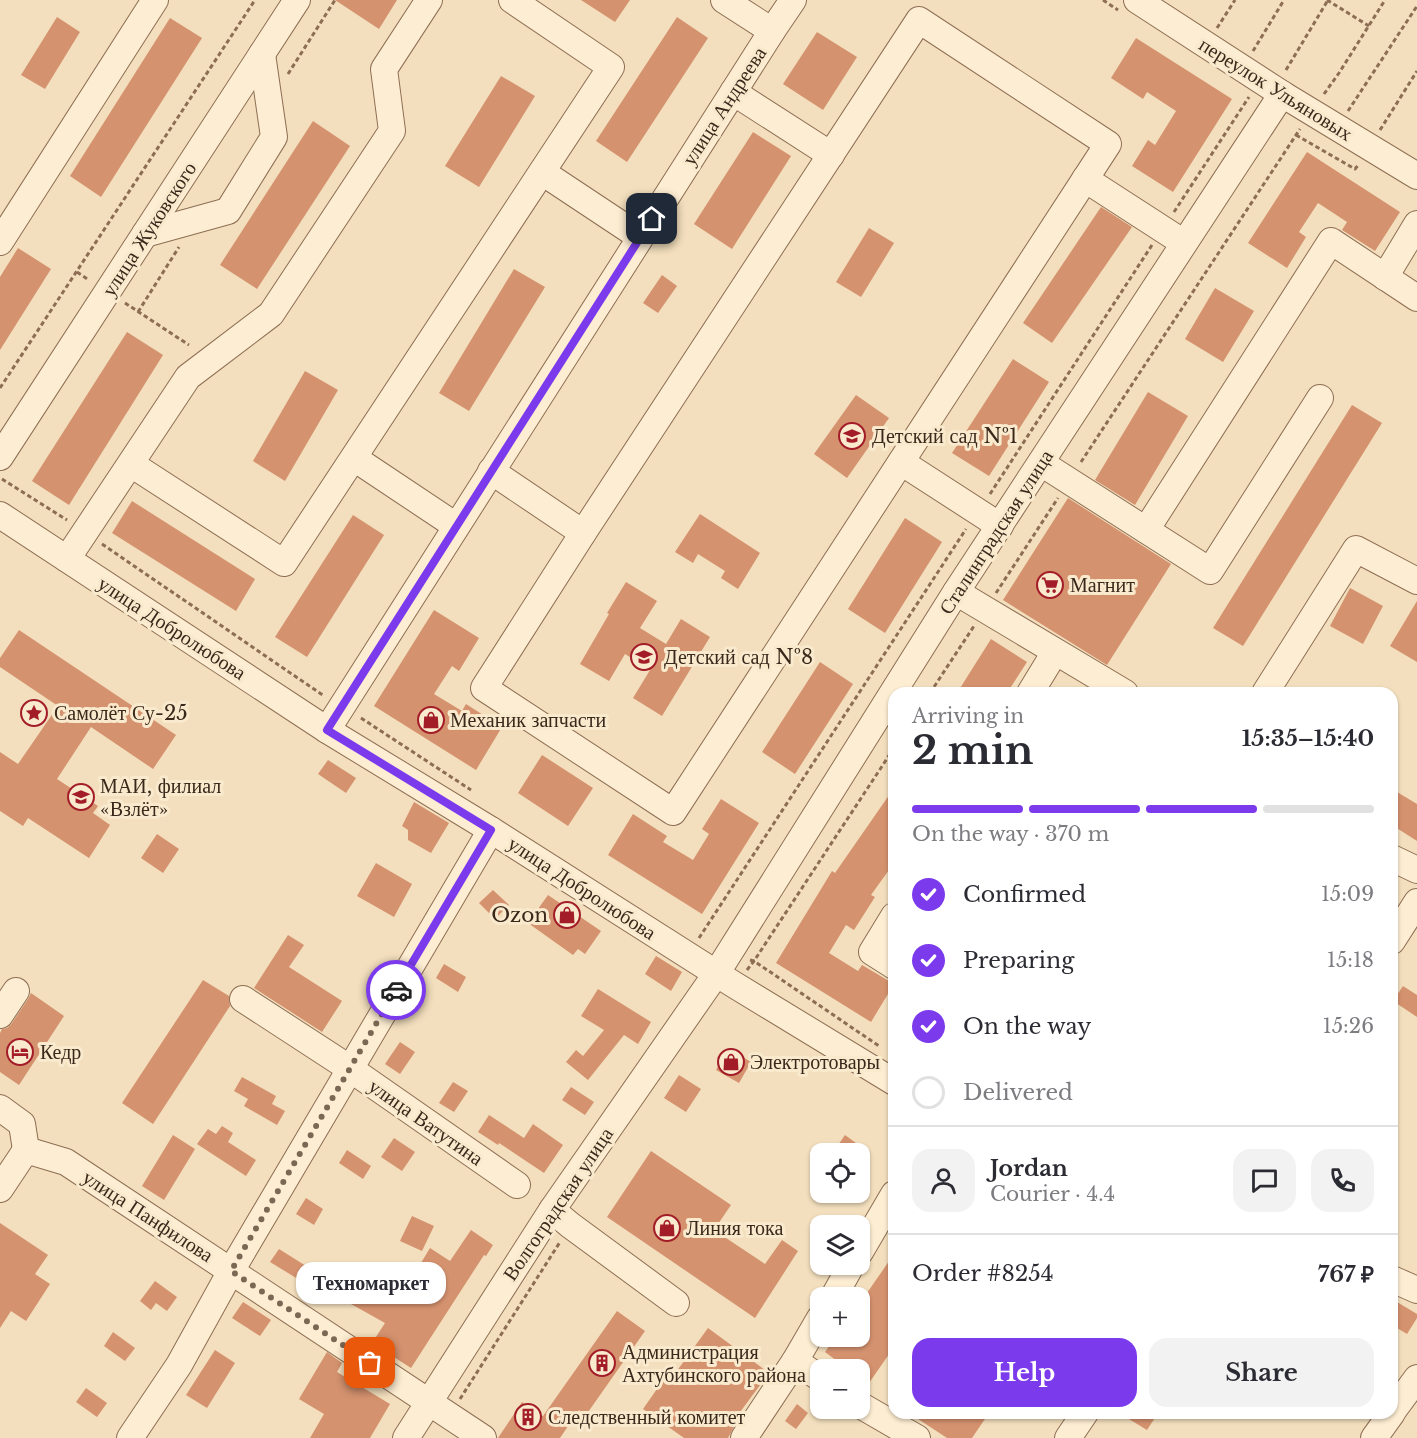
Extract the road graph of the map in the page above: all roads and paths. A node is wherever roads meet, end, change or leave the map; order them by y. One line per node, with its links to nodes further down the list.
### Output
1 (155, 0): 30 (street)
2 (255, 0): 32 (path)
3 (297, 0): 17 (street, улица Жуковского)
4 (429, 0): 43 (street)
5 (512, 0): 24 (street)
6 (724, 0): 15 (street)
7 (793, 0): 15 (street, улица Андреева)
8 (1234, 0): 16 (path)
9 (1284, 0): 18 (path)
10 (1327, 0): 14 (path); 18 (path)
11 (1385, 0): 14 (path)
12 (1139, 1): 16 (street, переулок Ульяновых)
13 (1417, 6): 22 (path)
14 (1369, 26): 21 (path)
15 (772, 31): 19 (street, улица Андреева)
16 (1206, 45): 18 (street, переулок Ульяновых)
17 (262, 54): 28 (street, улица Жуковского); 28 (street)
18 (1251, 74): 20 (street, переулок Ульяновых)
19 (733, 92): 23 (street); 29 (street, улица Андреева)
20 (1281, 94): 21 (street, переулок Ульяновых); 31 (street, Сталинградская улица)
21 (1312, 112): 22 (street, переулок Ульяновых); 46 (path)
22 (1337, 127): 25 (street, переулок Ульяновых)
23 (831, 155): 26 (street); 52 (street)
24 (542, 172): 29 (street); 40 (street)
25 (1417, 177)
26 (1085, 179): 31 (street); 41 (street)
27 (1417, 224): 33 (street)
28 (146, 234): 34 (street, улица Жуковского)
29 (640, 237): 44 (street, улица Андреева)
30 (0, 242)
31 (1184, 243): 42 (street, Сталинградская улица)
32 (77, 272): 34 (path); 37 (path)
33 (1385, 277): 35 (street); 50 (street)
34 (108, 292): 36 (path); 39 (street, улица Жуковского)
35 (1417, 298)
36 (189, 345)
37 (0, 388)
38 (1320, 398): 50 (street)
39 (0, 457)
40 (354, 458): 43 (street); 48 (street)
41 (901, 462): 49 (street); 52 (street)
42 (1041, 463): 46 (street); 49 (street, Сталинградская улица)
43 (131, 464): 51 (street)
44 (491, 471): 48 (street, улица Андреева); 52 (street)
45 (0, 478): 51 (path)
46 (1069, 481): 50 (street); 56 (path)
47 (0, 515): 53 (street, улица Добролюбова)
48 (456, 526): 64 (street, улица Андреева)
49 (1000, 526): 55 (street, Сталинградская улица)
50 (1146, 530)
51 (86, 532): 53 (street); 64 (path)
52 (583, 532)
53 (67, 559): 65 (street, улица Добролюбова)
54 (1417, 581): 62 (street)
55 (956, 592): 56 (street); 58 (street, Сталинградская улица)
56 (985, 609): 57 (street); 59 (path)
57 (1055, 651): 60 (street); 61 (street)
58 (898, 687)
59 (934, 687)
60 (1034, 687)
61 (1115, 687)
62 (1269, 687)
63 (888, 704): 76 (street, Сталинградская улица)
64 (341, 707): 65 (street, улица Андреева); 67 (path)
65 (327, 730): 68 (street, улица Добролюбова)
66 (888, 757): 74 (path)
67 (472, 791)
68 (491, 830): 76 (street, улица Добролюбова); 81 (street)
69 (1398, 861): 70 (street)
70 (1417, 870)
71 (1417, 902): 73 (street)
72 (888, 926): 75 (street)
73 (1398, 932)
74 (754, 961): 76 (path); 76 (path); 80 (path)
75 (888, 962)
76 (726, 971): 82 (street, улица Добролюбова); 88 (street, Волгоградская улица)
77 (16, 991): 79 (street)
78 (243, 999): 81 (street, улица Ватутина)
79 (0, 1014)
80 (885, 1049)
81 (349, 1068): 85 (street, улица Ватутина); 90 (street)
82 (888, 1078)
83 (0, 1108): 84 (street)
84 (26, 1150): 86 (street); 90 (street, улица Панфилова)
85 (517, 1185)
86 (0, 1189)
87 (888, 1204): 89 (street)
88 (561, 1218): 93 (street); 99 (street, Волгоградская улица); 99 (path)
89 (870, 1235)
90 (231, 1271): 99 (street, улица Панфилова); 103 (street)
91 (1398, 1282): 92 (street)
92 (1417, 1290)
93 (676, 1303)
94 (810, 1335): 95 (street)
95 (795, 1361): 96 (street); 106 (street)
96 (810, 1371)
97 (1417, 1378): 98 (street)
98 (1398, 1405)
99 (439, 1409): 104 (street, Волгоградская улица); 105 (street, улица Панфилова)
100 (870, 1411): 107 (street)
101 (1081, 1419): 108 (street)
102 (1388, 1419): 109 (street)
103 (130, 1438)
104 (406, 1438)
105 (483, 1438)
106 (744, 1438)
107 (917, 1438)
108 (1068, 1438)
109 (1374, 1438)

